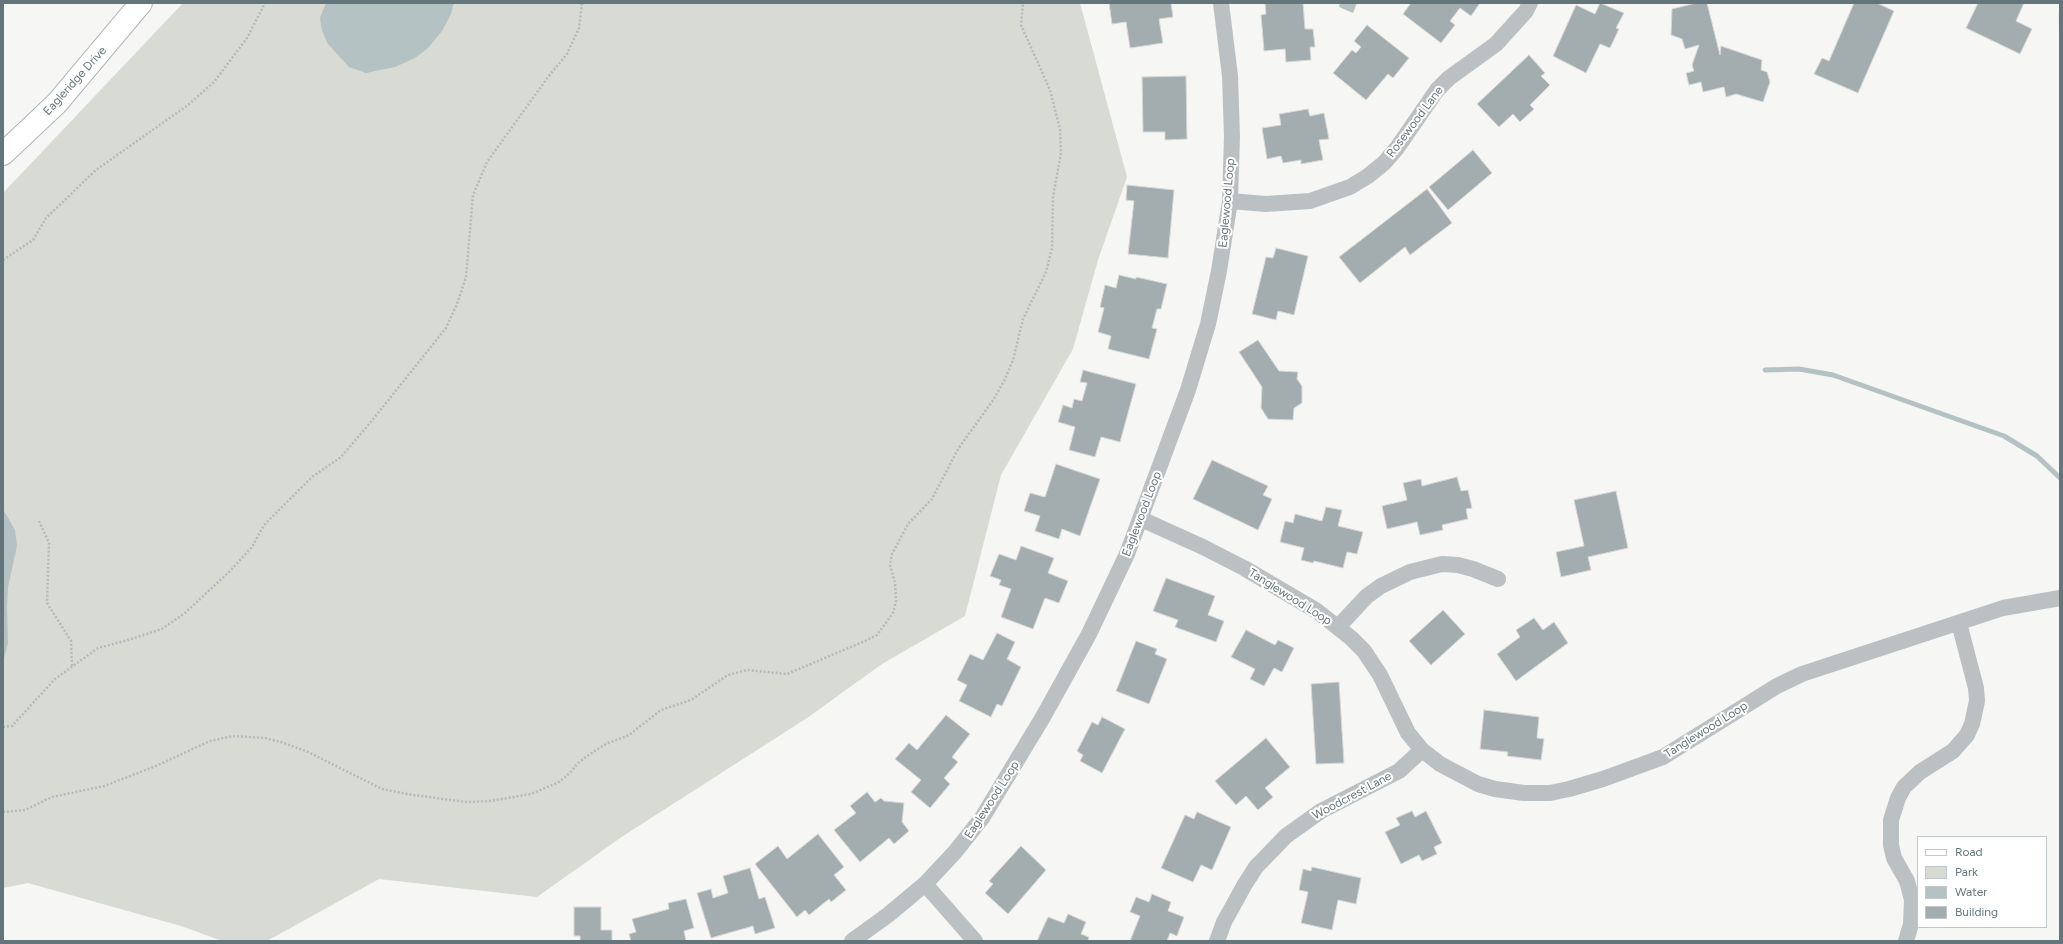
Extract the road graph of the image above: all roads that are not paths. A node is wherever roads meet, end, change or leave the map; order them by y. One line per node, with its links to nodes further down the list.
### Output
1 (141, 3): 4 (main road, Eagleridge Drive)
2 (1221, 3): 5 (street, Eaglewood Loop)
3 (1530, 3): 5 (street, Rosewood Lane)
4 (3, 154)
5 (1230, 201): 6 (street, Eaglewood Loop)
6 (1141, 519): 10 (street, Tanglewood Loop); 12 (street, Eaglewood Loop)
7 (1498, 579): 10 (street)
8 (2060, 598): 9 (street, Tanglewood Loop)
9 (1959, 623): 11 (street, Tanglewood Loop); 16 (street)
10 (1338, 627): 11 (street, Tanglewood Loop)
11 (1422, 750): 15 (street, Woodcrest Lane)
12 (925, 884): 13 (street, Eaglewood Loop); 14 (street)
13 (852, 941)
14 (975, 941)
15 (1217, 941)
16 (1906, 941)

